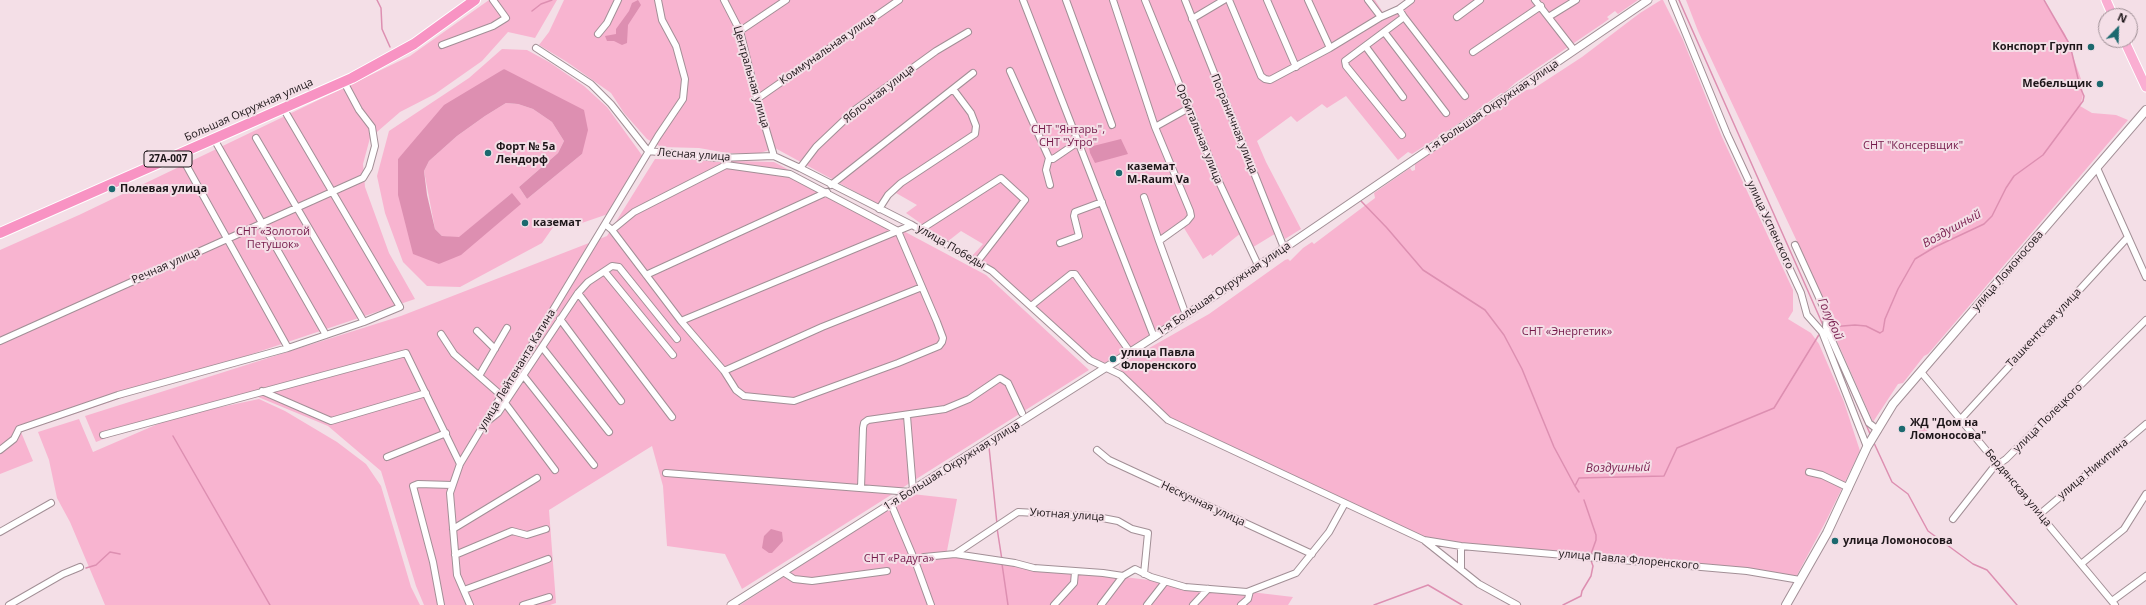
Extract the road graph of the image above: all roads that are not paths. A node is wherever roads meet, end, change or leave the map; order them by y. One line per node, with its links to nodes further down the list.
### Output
1 (475, 0): 45 (highway, Большая Окружная улица / 27А-007)
2 (493, 0): 35 (street)
3 (618, 0): 34 (street)
4 (658, 0): 61 (street, улица Лейтенанта Катина)
5 (724, 0): 31 (street, Центральная улица)
6 (786, 0): 31 (street)
7 (899, 0): 50 (street, Коммунальная улица)
8 (1023, 0): 60 (street)
9 (1066, 0): 55 (street)
10 (1112, 0): 56 (street)
11 (1145, 0): 51 (street, Орбитальная улица)
12 (1185, 0): 30 (street, Пограничная улица)
13 (1224, 0): 30 (street)
14 (1229, 0): 42 (street)
15 (1268, 0): 42 (street)
16 (1308, 0): 38 (street)
17 (1368, 0): 27 (street)
18 (1410, 0): 25 (street)
19 (1480, 0): 29 (street)
20 (1536, 0): 24 (street)
21 (1576, 0): 26 (street)
22 (1648, 0): 40 (street, 1-я Большая Окружная улица)
23 (1672, 0): 133 (street, улица Успенского)
24 (1541, 6): 26 (street); 41 (street)
25 (1398, 9): 27 (street); 28 (street)
26 (1550, 16): 40 (street)
27 (1380, 17): 38 (street)
28 (1404, 17): 33 (street); 48 (street)
29 (1457, 17)
30 (1192, 19): 87 (street, Пограничная улица)
31 (740, 31): 50 (street, Центральная улица)
32 (968, 32): 65 (street, Яблочная улица)
33 (1385, 33): 36 (street); 54 (street)
34 (598, 34)
35 (442, 45)
36 (1366, 47): 49 (street); 57 (street)
37 (536, 48): 61 (street, Лесная улица)
38 (1330, 48): 42 (street)
39 (2128, 48): 46 (main road)
40 (1574, 50): 87 (street, 1-я Большая Окружная улица)
41 (1473, 52)
42 (1296, 67)
43 (1010, 71): 64 (street)
44 (973, 73): 47 (street)
45 (344, 82): 59 (highway, Большая Окружная улица / 27А-007); 69 (street, Речная улица)
46 (2146, 88)
47 (952, 89): 67 (street); 74 (street)
48 (1465, 96)
49 (1403, 97)
50 (757, 99): 63 (street, Центральная улица)
51 (1189, 108): 56 (street); 89 (street, Орбитальная улица)
52 (2146, 110): 66 (main road, улица Ломоносова)
53 (286, 113): 69 (street)
54 (1446, 113)
55 (1112, 124)
56 (1155, 127): 84 (street)
57 (1402, 135)
58 (256, 138): 73 (street)
59 (214, 139): 62 (highway, Большая Окружная улица / 27А-007); 75 (street)
60 (1078, 142): 64 (street); 72 (street)
61 (648, 151): 63 (street, Лесная улица); 76 (street, улица Лейтенанта Катина)
62 (180, 154): 81 (highway, Большая Окружная улица / 27А-007); 83 (street)
63 (774, 156): 65 (street, улица Победы)
64 (1049, 158): 68 (street)
65 (800, 168): 67 (street, улица Победы)
66 (2097, 168): 82 (street); 115 (main road, улица Ломоносова)
67 (831, 185): 74 (street, улица Победы)
68 (1050, 185)
69 (332, 191): 73 (street, Речная улица); 100 (street)
70 (827, 192): 78 (street); 80 (street); 91 (street)
71 (1144, 197): 84 (street)
72 (1102, 202): 85 (street); 105 (street)
73 (297, 207): 75 (street, Речная улица); 100 (street)
74 (879, 209): 77 (street, улица Победы)
75 (262, 222): 83 (street, Речная улица); 104 (street)
76 (605, 224): 78 (street); 120 (street, улица Лейтенанта Катина)
77 (912, 225): 79 (street, улица Победы); 80 (street)
78 (612, 230): 91 (street)
79 (920, 230): 88 (street, улица Победы); 88 (street)
80 (898, 231): 93 (street); 99 (street)
81 (0, 233)
82 (2128, 237): 92 (street); 126 (street, Ташкентская улица)
83 (226, 239): 107 (street, Речная улица); 109 (street)
84 (1159, 241): 96 (street)
85 (1060, 243)
86 (1795, 245): 129 (street)
87 (1284, 248): 89 (street, 1-я Большая Окружная улица)
88 (976, 262): 95 (street, улица Победы)
89 (1258, 266): 96 (street, 1-я Большая Окружная улица)
90 (605, 272): 94 (street); 106 (street); 112 (street)
91 (646, 275): 99 (street)
92 (2146, 277)
93 (922, 287): 114 (street); 114 (street)
94 (578, 293): 97 (street); 125 (street)
95 (1031, 306): 111 (street); 113 (street, улица Победы)
96 (1186, 314): 105 (street, 1-я Большая Окружная улица)
97 (560, 319): 108 (street); 121 (street)
98 (2146, 320): 138 (street, улица Полецкого)
99 (681, 321): 114 (street)
100 (364, 322): 104 (street)
101 (507, 328): 110 (street)
102 (477, 330): 110 (street)
103 (441, 334): 117 (street)
104 (326, 335): 109 (street)
105 (1154, 336): 111 (street, 1-я Большая Окружная улица)
106 (677, 339)
107 (0, 341)
108 (542, 347): 116 (street); 130 (street)
109 (288, 348): 134 (street)
110 (495, 349): 117 (street)
111 (1130, 352): 113 (street, 1-я Большая Окружная улица)
112 (672, 355)
113 (1107, 368): 147 (street, 1-я Большая Окружная улица); 150 (street, улица Павла Флоренского)
114 (724, 371)
115 (1920, 372): 126 (street, Бердянская улица); 129 (main road, улица Ломоносова)
116 (523, 375): 122 (street); 139 (street)
117 (479, 376): 120 (street)
118 (262, 392): 119 (street); 119 (street); 132 (street)
119 (426, 393): 131 (street)
120 (502, 396): 127 (street, улица Лейтенанта Катина)
121 (621, 401)
122 (505, 403): 127 (street); 140 (street)
123 (1022, 413): 124 (street)
124 (907, 416): 145 (street); 147 (street)
125 (672, 417)
126 (1960, 420): 138 (street, Бердянская улица)
127 (484, 424): 137 (street, улица Лейтенанта Катина)
128 (2146, 424): 152 (street, улица Никитина)
129 (1878, 430): 133 (main road, улица Ломоносова)
130 (609, 432)
131 (446, 433): 136 (street); 137 (street)
132 (103, 435)
133 (1867, 447): 146 (main road, улица Ломоносова)
134 (0, 450)
135 (1097, 450): 160 (street, Нескучная улица)
136 (387, 457)
137 (460, 464): 144 (street, улица Лейтенанта Катина)
138 (1998, 464): 152 (street, Бердянская улица); 153 (street, улица Полецкого)
139 (594, 465)
140 (555, 470)
141 (1809, 472): 146 (street)
142 (666, 473): 145 (street)
143 (537, 478): 155 (street)
144 (452, 485): 155 (street, улица Лейтенанта Катина); 181 (street)
145 (861, 488): 147 (street)
146 (1849, 488): 173 (main road, улица Ломоносова)
147 (912, 491): 151 (street, 1-я Большая Окружная улица)
148 (2146, 494): 164 (street)
149 (51, 503): 156 (street)
150 (1345, 503): 157 (street, улица Павла Флоренского); 160 (street)
151 (891, 504): 163 (street); 168 (street, 1-я Большая Окружная улица)
152 (2040, 514): 164 (street, Бердянская улица)
153 (1953, 519)
154 (546, 529): 161 (street)
155 (453, 530): 161 (street, улица Лейтенанта Катина)
156 (0, 532)
157 (1424, 540): 158 (street, улица Павла Флоренского); 166 (street, улица Павла Флоренского)
158 (1461, 546): 166 (street); 173 (street, улица Павла Флоренского)
159 (955, 554): 163 (street); 169 (street); 170 (street, Уютная улица)
160 (1312, 554): 177 (street)
161 (455, 555): 176 (street, улица Лейтенанта Катина)
162 (548, 559): 176 (street)
163 (915, 561): 185 (street)
164 (2081, 564): 179 (street, Бердянская улица)
165 (80, 567): 180 (street)
166 (1461, 568): 191 (street, улица Павла Флоренского)
167 (887, 571): 168 (street)
168 (783, 572): 184 (street, 1-я Большая Окружная улица)
169 (1075, 572): 171 (street); 186 (street)
170 (1144, 574): 171 (street); 174 (street)
171 (1123, 576): 187 (street)
172 (2146, 576): 179 (street)
173 (1799, 579): 192 (main road, улица Ломоносова)
174 (1165, 582): 175 (street); 188 (street)
175 (1208, 589): 177 (street); 189 (street)
176 (464, 590): 182 (street, улица Лейтенанта Катина)
177 (1250, 592): 190 (street)
178 (549, 597): 183 (street)
179 (2113, 603)
180 (9, 605)
181 (440, 605)
182 (470, 605)
183 (523, 605)
184 (731, 605)
185 (931, 605)
186 (1054, 605)
187 (1101, 605)
188 (1147, 605)
189 (1193, 605)
190 (1241, 605)
191 (1517, 605)
192 (1786, 605)

